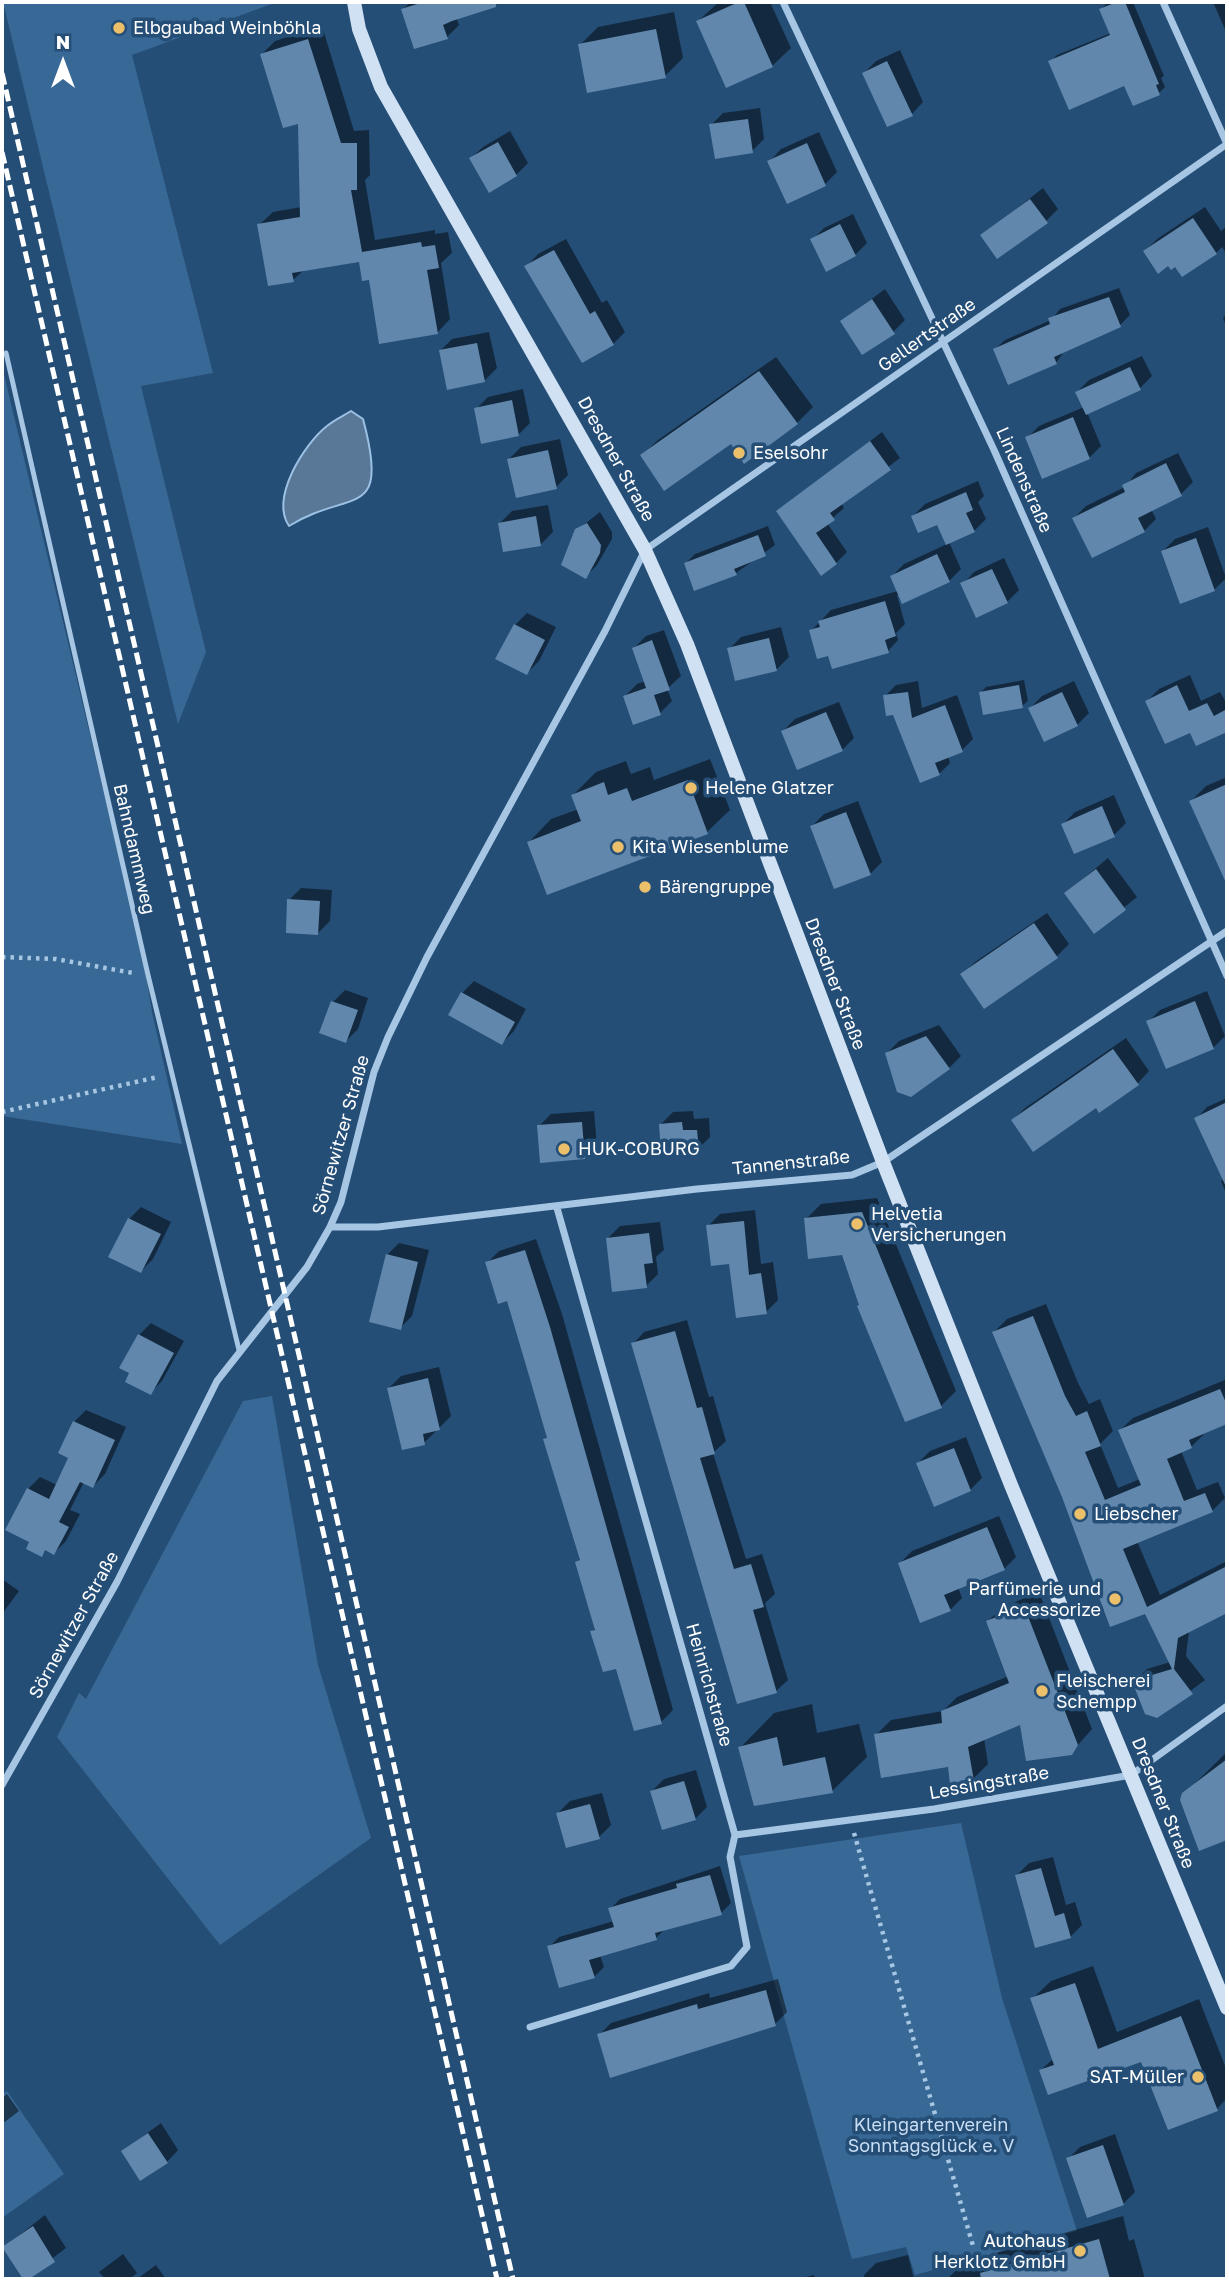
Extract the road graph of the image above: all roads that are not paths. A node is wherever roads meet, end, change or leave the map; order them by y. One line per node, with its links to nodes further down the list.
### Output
1 (354, 2): 7 (main road, Dresdner Straße)
2 (783, 2): 5 (street, Lindenstraße)
3 (1163, 2): 4 (street)
4 (1227, 144): 5 (street, Gellertstraße)
5 (943, 343): 7 (street, Gellertstraße); 9 (street, Lindenstraße)
6 (6, 354): 14 (lane, Bahndammweg)
7 (645, 550): 11 (main road, Dresdner Straße); 13 (street, Sörnewitzer Straße)
8 (1227, 931): 9 (street, Tannenstraße)
9 (1212, 942): 10 (street, Lindenstraße); 11 (street, Tannenstraße)
10 (1227, 976)
11 (883, 1162): 12 (street, Tannenstraße); 16 (main road, Dresdner Straße)
12 (557, 1208): 13 (street, Tannenstraße); 18 (street, Heinrichstraße)
13 (330, 1227): 14 (street, Sörnewitzer Straße)
14 (239, 1350): 17 (street, Sörnewitzer Straße)
15 (1227, 1706): 16 (street, Lessingstraße)
16 (1131, 1775): 18 (street, Lessingstraße); 19 (main road, Dresdner Straße)
17 (2, 1785)
18 (735, 1835): 20 (street, Heinrichstraße)
19 (1227, 2008)
20 (530, 2026)

